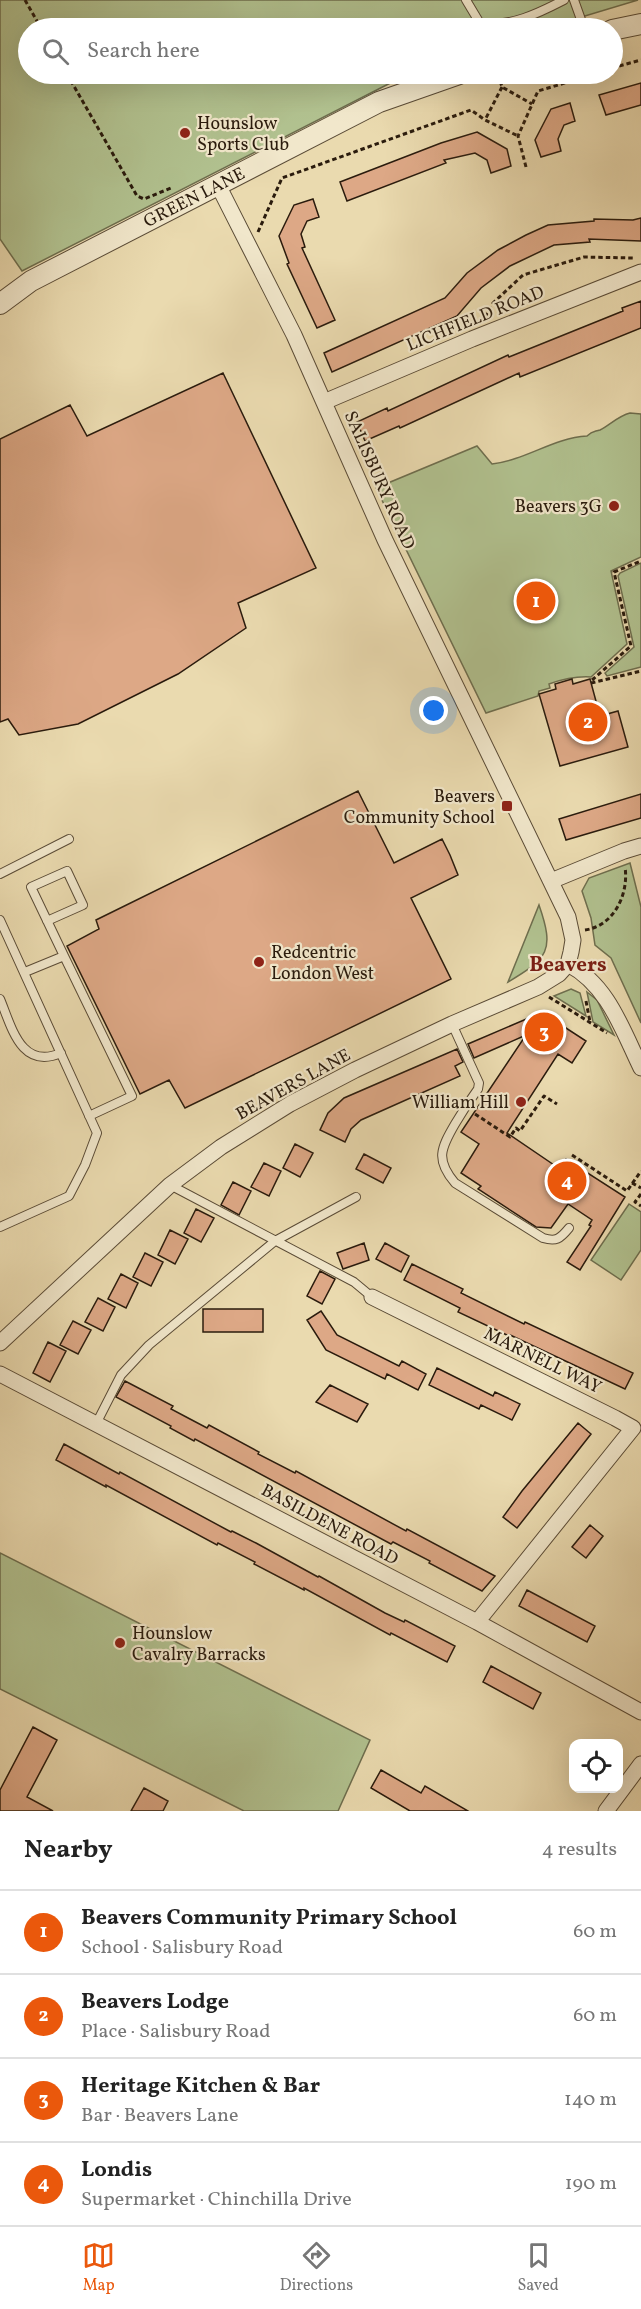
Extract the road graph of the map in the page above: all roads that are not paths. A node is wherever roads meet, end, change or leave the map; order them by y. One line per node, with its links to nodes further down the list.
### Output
1 (466, 0): 4 (lane)
2 (564, 0): 5 (lane)
3 (574, 0): 6 (lane)
4 (477, 18)
5 (525, 18)
6 (580, 18)
7 (641, 24): 8 (street)
8 (623, 28)
9 (430, 84): 10 (street, GREEN LANE)
10 (218, 185): 12 (street, GREEN LANE); 13 (street, SALISBURY ROAD)
11 (641, 272): 13 (street, LICHFIELD ROAD)
12 (2, 299)
13 (324, 402): 17 (street, SALISBURY ROAD)
14 (69, 839): 16 (lane)
15 (641, 846): 17 (street)
16 (0, 874)
17 (550, 881): 21 (street)
18 (0, 920): 22 (lane)
19 (47, 921): 19 (lane); 20 (lane)
20 (64, 956): 22 (lane); 27 (lane)
21 (568, 964): 24 (street, BEAVERS LANE); 26 (street)
22 (25, 972): 25 (lane)
23 (0, 999): 25 (lane)
24 (452, 1024): 28 (street, BEAVERS LANE); 31 (lane)
25 (61, 1053): 27 (lane)
26 (641, 1068)
27 (89, 1116): 30 (lane)
28 (170, 1185): 32 (lane); 34 (street, BEAVERS LANE)
29 (356, 1197): 32 (lane)
30 (0, 1227)
31 (569, 1228)
32 (275, 1241): 33 (lane); 36 (lane)
33 (372, 1298): 37 (street, MARNELL WAY)
34 (0, 1343)
35 (0, 1374): 36 (street, BASILDENE ROAD)
36 (96, 1424): 37 (street, BASILDENE ROAD)
37 (477, 1622): 38 (street, BASILDENE ROAD)
38 (641, 1712)
39 (641, 1764): 40 (street)
40 (606, 1811)

